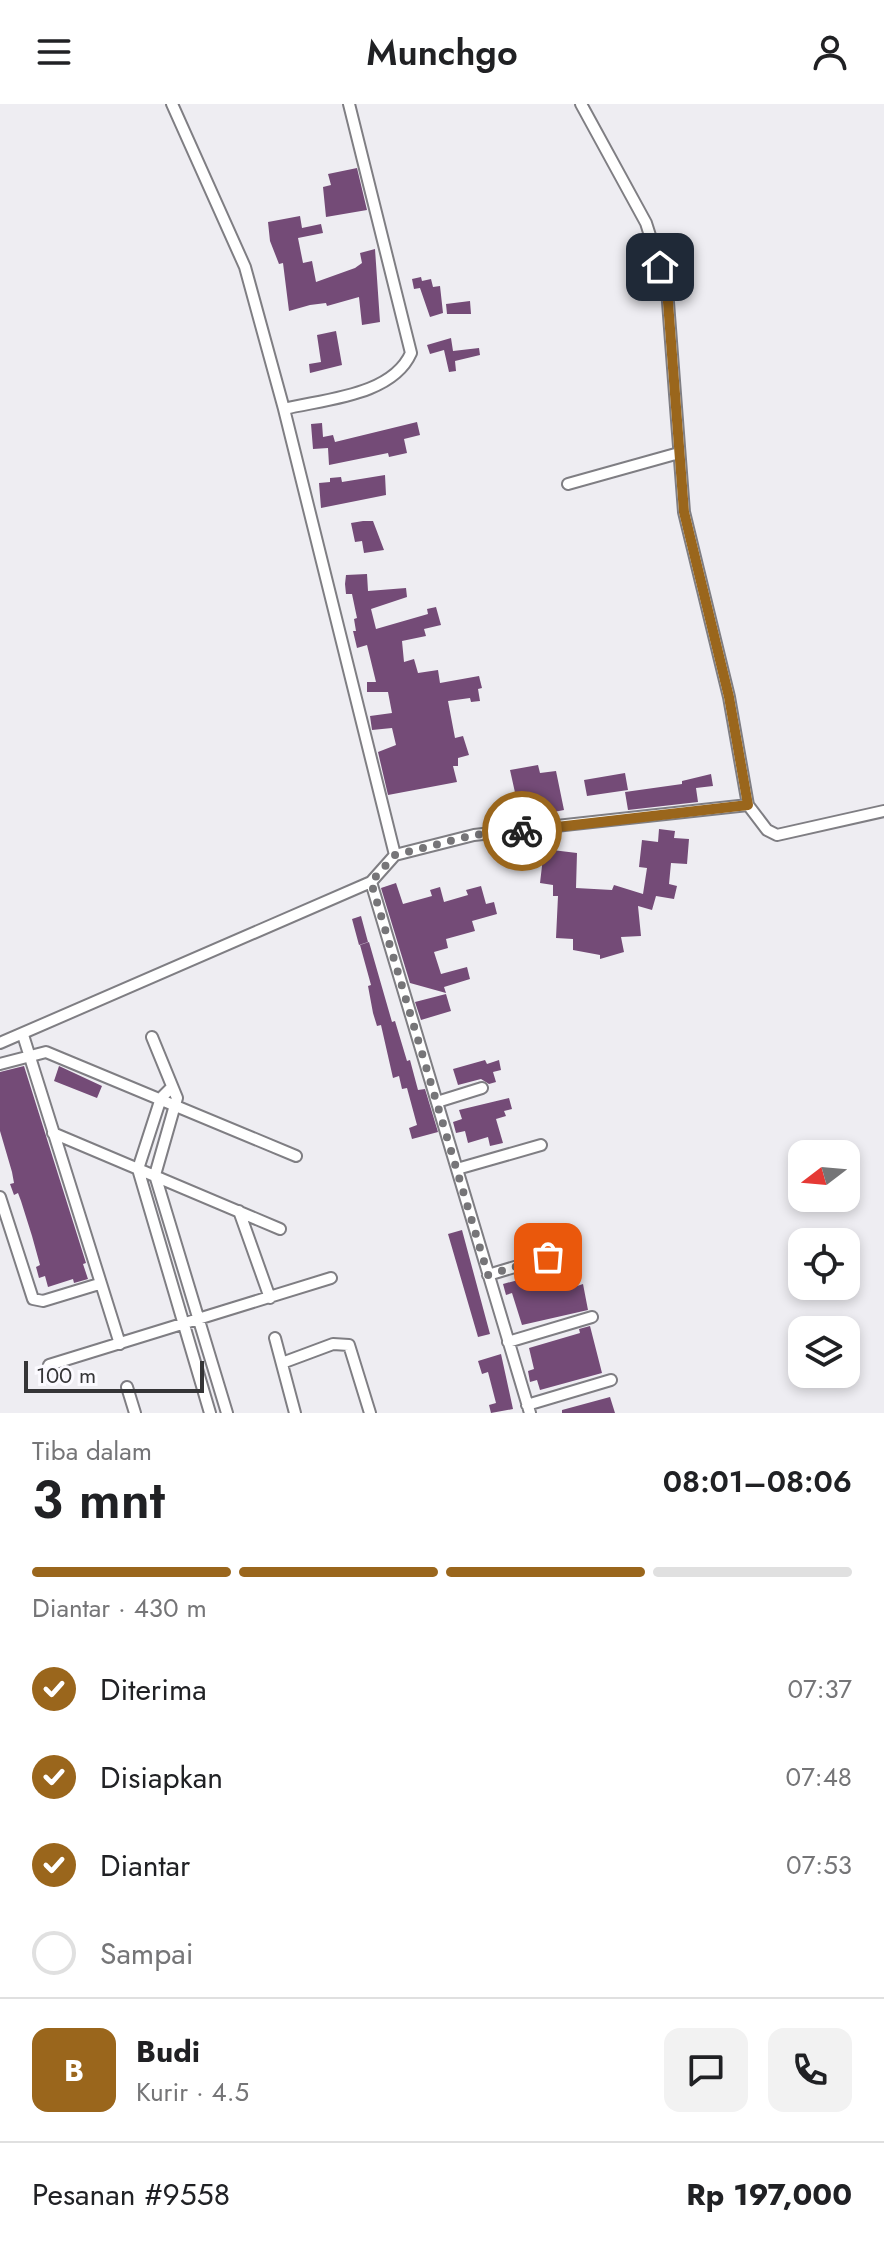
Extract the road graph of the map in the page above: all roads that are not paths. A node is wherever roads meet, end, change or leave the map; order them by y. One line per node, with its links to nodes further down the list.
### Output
1 (172, 104): 4 (street)
2 (349, 104): 4 (street)
3 (581, 104): 5 (street)
4 (284, 409): 9 (street)
5 (679, 453): 6 (street); 7 (street)
6 (568, 484)
7 (748, 805): 8 (street); 9 (street)
8 (884, 811)
9 (395, 855): 10 (street)
10 (371, 882): 11 (street); 19 (street)
11 (23, 1035): 13 (street); 14 (street)
12 (152, 1037): 16 (street)
13 (0, 1043)
14 (29, 1056): 15 (street); 18 (street); 21 (street)
15 (0, 1064)
16 (171, 1088): 18 (street); 20 (street)
17 (482, 1088): 19 (street)
18 (161, 1098): 20 (street); 24 (street)
19 (437, 1102): 25 (street)
20 (175, 1105): 23 (street); 26 (street)
21 (53, 1133): 24 (street); 33 (street)
22 (541, 1145): 25 (street)
23 (296, 1156)
24 (138, 1169): 26 (street); 37 (street)
25 (457, 1169): 31 (street)
26 (155, 1175): 28 (street); 36 (street)
27 (0, 1197): 33 (street)
28 (239, 1211): 29 (street); 34 (street)
29 (280, 1229)
30 (548, 1257): 31 (street)
31 (488, 1275): 39 (street)
32 (331, 1278): 34 (street)
33 (99, 1284): 40 (street)
34 (270, 1298): 36 (street)
35 (592, 1317): 39 (street)
36 (199, 1320): 37 (street); 48 (street)
37 (184, 1325): 40 (street); 47 (street)
38 (275, 1338): 41 (street)
39 (508, 1342): 45 (street)
40 (120, 1344): 42 (street)
41 (282, 1363): 49 (street); 50 (street)
42 (49, 1365)
43 (611, 1380): 45 (street)
44 (127, 1387): 46 (street)
45 (528, 1409)
46 (135, 1413)
47 (210, 1413)
48 (227, 1413)
49 (295, 1413)
50 (370, 1413)

